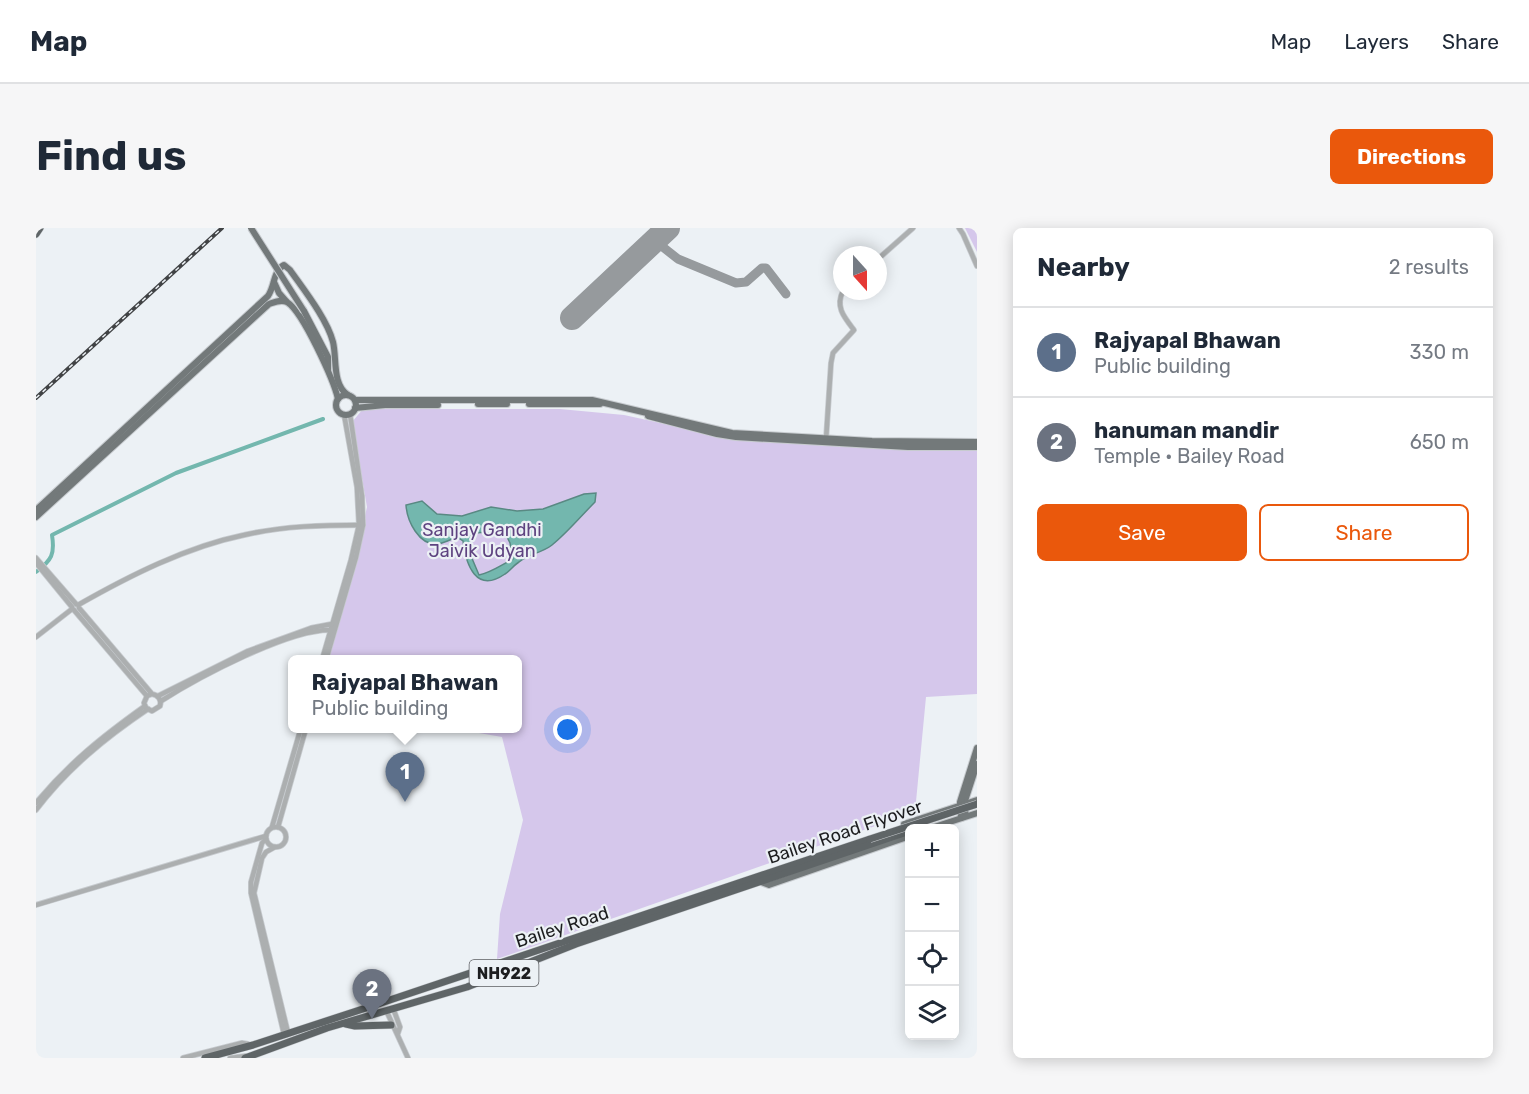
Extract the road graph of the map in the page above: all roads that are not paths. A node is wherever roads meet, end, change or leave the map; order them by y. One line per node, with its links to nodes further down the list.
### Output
1 (40, 228): 5 (highway)
2 (251, 228): 11 (main road, bridge)
3 (913, 228): 6 (street)
4 (959, 228): 7 (street)
5 (36, 234)
6 (887, 251)
7 (977, 266)
8 (274, 282): 10 (main road); 11 (main road); 22 (main road)
9 (839, 300): 18 (street)
10 (286, 301): 12 (main road); 23 (main road)
11 (331, 360): 12 (main road); 13 (main road)
12 (328, 369): 14 (main road)
13 (348, 395): 14 (main road); 15 (main road)
14 (338, 399): 17 (main road)
15 (355, 400): 16 (main road); 18 (main road)
16 (356, 408): 17 (main road); 18 (main road)
17 (347, 414): 24 (street)
18 (826, 440): 20 (main road)
19 (977, 442): 20 (main road)
20 (872, 443): 21 (main road)
21 (977, 447)
22 (36, 510)
23 (36, 517)
24 (361, 521): 25 (street); 26 (street)
25 (344, 525): 26 (street); 29 (street)
26 (359, 533): 30 (street)
27 (36, 558): 28 (street)
28 (38, 564): 29 (street)
29 (75, 607): 31 (street); 33 (street)
30 (333, 627): 32 (street); 33 (street)
31 (36, 637)
32 (325, 655)
33 (155, 697): 34 (street); 34 (street)
34 (146, 708): 39 (street); 42 (street)
35 (300, 733): 48 (street)
36 (305, 733): 48 (street)
37 (977, 748): 40 (main road)
38 (977, 764): 40 (main road)
39 (36, 803)
40 (961, 805): 41 (main road); 43 (main road); 44 (main road)
41 (977, 806): 44 (main road); 45 (highway, Bailey Road Flyover, bridge); 52 (highway, Bailey Road Flyover / NH922, bridge)
42 (36, 810)
43 (938, 813): 46 (main road); 54 (main road)
44 (964, 817): 47 (main road)
45 (928, 824)
46 (942, 824)
47 (945, 824)
48 (275, 827): 51 (street); 53 (street)
49 (905, 832): 52 (highway, Bailey Road Flyover / NH922)
50 (905, 837): 54 (main road)
51 (266, 838): 53 (street); 55 (street); 64 (street)
52 (870, 842): 54 (highway, Bailey Road Flyover / NH922)
53 (275, 847): 64 (street)
54 (759, 880): 56 (highway, Bailey Road / NH922); 57 (highway, Bailey Road / NH922)
55 (36, 904)
56 (532, 961): 57 (highway); 59 (highway, Bailey Road / NH922)
57 (495, 965): 58 (highway, Bailey Road / NH922)
58 (421, 990): 59 (highway); 64 (highway, Bailey Road / NH922)
59 (418, 1001): 60 (highway, Bailey Road / NH922)
60 (390, 1009): 61 (highway, Bailey Road / NH922); 62 (street); 63 (street)
61 (345, 1023): 62 (highway); 66 (highway, Bailey Road / NH922)
62 (391, 1025): 63 (street)
63 (398, 1033): 70 (street)
64 (286, 1034): 65 (highway, Bailey Road / NH922)
65 (253, 1045): 67 (street); 68 (highway, Bailey Road / NH922)
66 (247, 1057): 69 (street)
67 (183, 1058)
68 (205, 1058)
69 (230, 1058)
70 (408, 1058)

